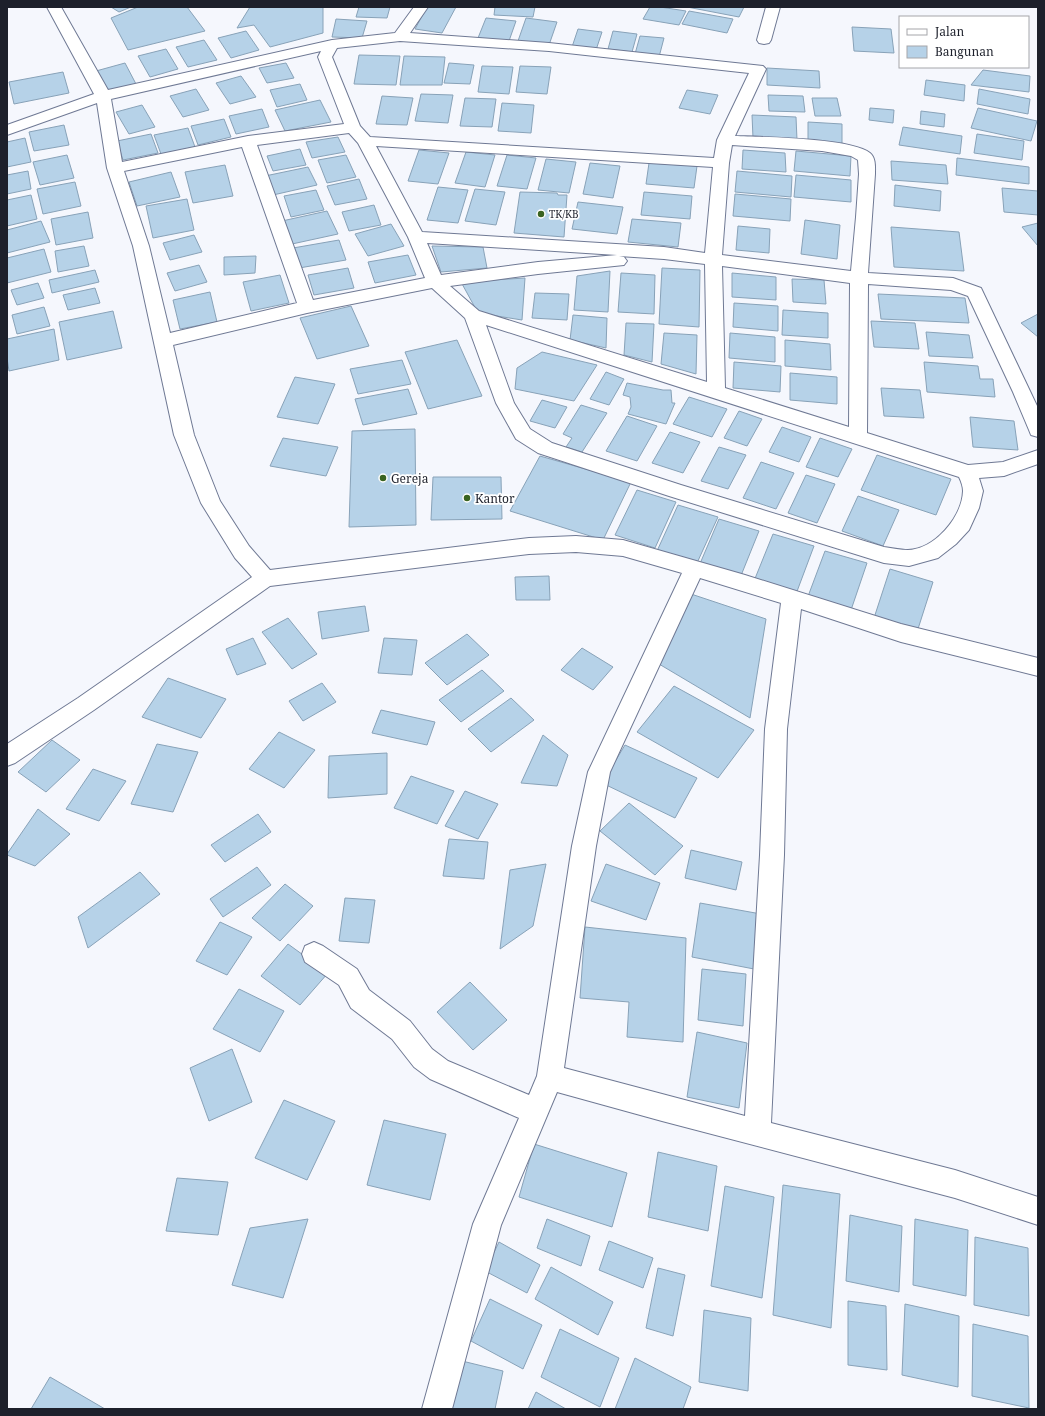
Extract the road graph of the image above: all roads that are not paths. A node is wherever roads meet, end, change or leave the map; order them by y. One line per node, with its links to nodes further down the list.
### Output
1 (54, 7): 7 (street)
2 (421, 7): 4 (street)
3 (773, 7): 5 (street)
4 (400, 37): 6 (street); 10 (street)
5 (764, 40)
6 (332, 44): 7 (street); 9 (street)
7 (103, 96): 8 (street); 13 (street)
8 (7, 130)
9 (359, 135): 11 (street); 12 (street); 14 (street)
10 (725, 140): 12 (street); 17 (street)
11 (248, 141): 13 (street); 19 (street)
12 (721, 163): 16 (street)
13 (115, 168): 21 (street)
14 (416, 237): 15 (street); 18 (street)
15 (664, 253): 16 (street); 18 (street)
16 (713, 260): 17 (street); 22 (street)
17 (859, 278): 23 (street); 24 (street)
18 (435, 282): 19 (street); 20 (street)
19 (307, 307): 21 (street)
20 (473, 315): 22 (street); 26 (street)
21 (164, 341): 28 (street)
22 (716, 392): 24 (street)
23 (1038, 430)
24 (858, 437): 26 (street)
25 (1038, 457): 26 (street)
26 (968, 472)
27 (694, 570): 28 (street); 29 (street); 33 (street)
28 (265, 579): 31 (street)
29 (792, 598): 30 (street); 35 (street)
30 (1038, 667)
31 (7, 756)
32 (314, 954): 34 (street)
33 (550, 1077): 34 (street); 35 (street)
34 (534, 1111): 37 (street)
35 (757, 1133): 36 (street)
36 (1038, 1211)
37 (437, 1409)

